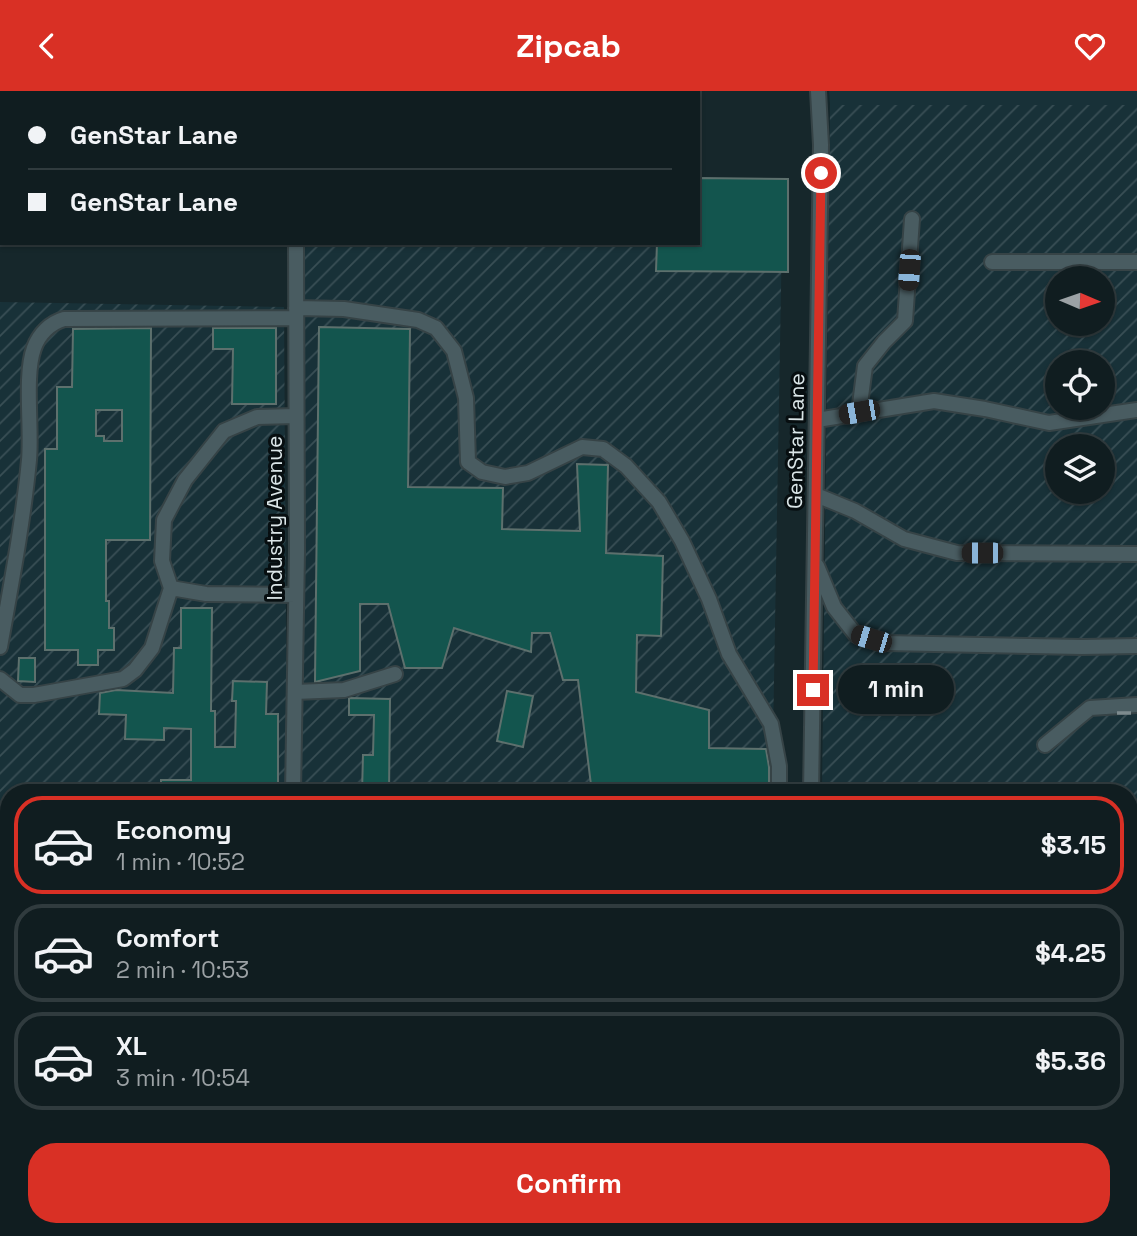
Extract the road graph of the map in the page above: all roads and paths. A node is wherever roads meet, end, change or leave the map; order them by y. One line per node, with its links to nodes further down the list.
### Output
1 (818, 91): 10 (street, GenStar Lane)
2 (912, 219): 8 (street)
3 (296, 245): 6 (street, Industry Avenue)
4 (1137, 262): 5 (street)
5 (992, 263)
6 (296, 313): 9 (street, Industry Avenue); 17 (street); 24 (street)
7 (1137, 410): 8 (street)
8 (859, 412): 10 (street)
9 (296, 416): 14 (street); 15 (street, Industry Avenue)
10 (817, 420): 11 (street, GenStar Lane)
11 (816, 495): 12 (street); 13 (street, GenStar Lane)
12 (1137, 554)
13 (815, 561): 16 (street); 25 (street, GenStar Lane)
14 (171, 587): 15 (street); 19 (street)
15 (296, 595): 20 (street, Industry Avenue)
16 (1137, 646)
17 (0, 647)
18 (396, 674): 20 (street)
19 (0, 679)
20 (295, 691): 23 (street, Industry Avenue)
21 (1137, 705): 22 (street)
22 (1045, 745)
23 (293, 784)
24 (779, 784)
25 (811, 784)

